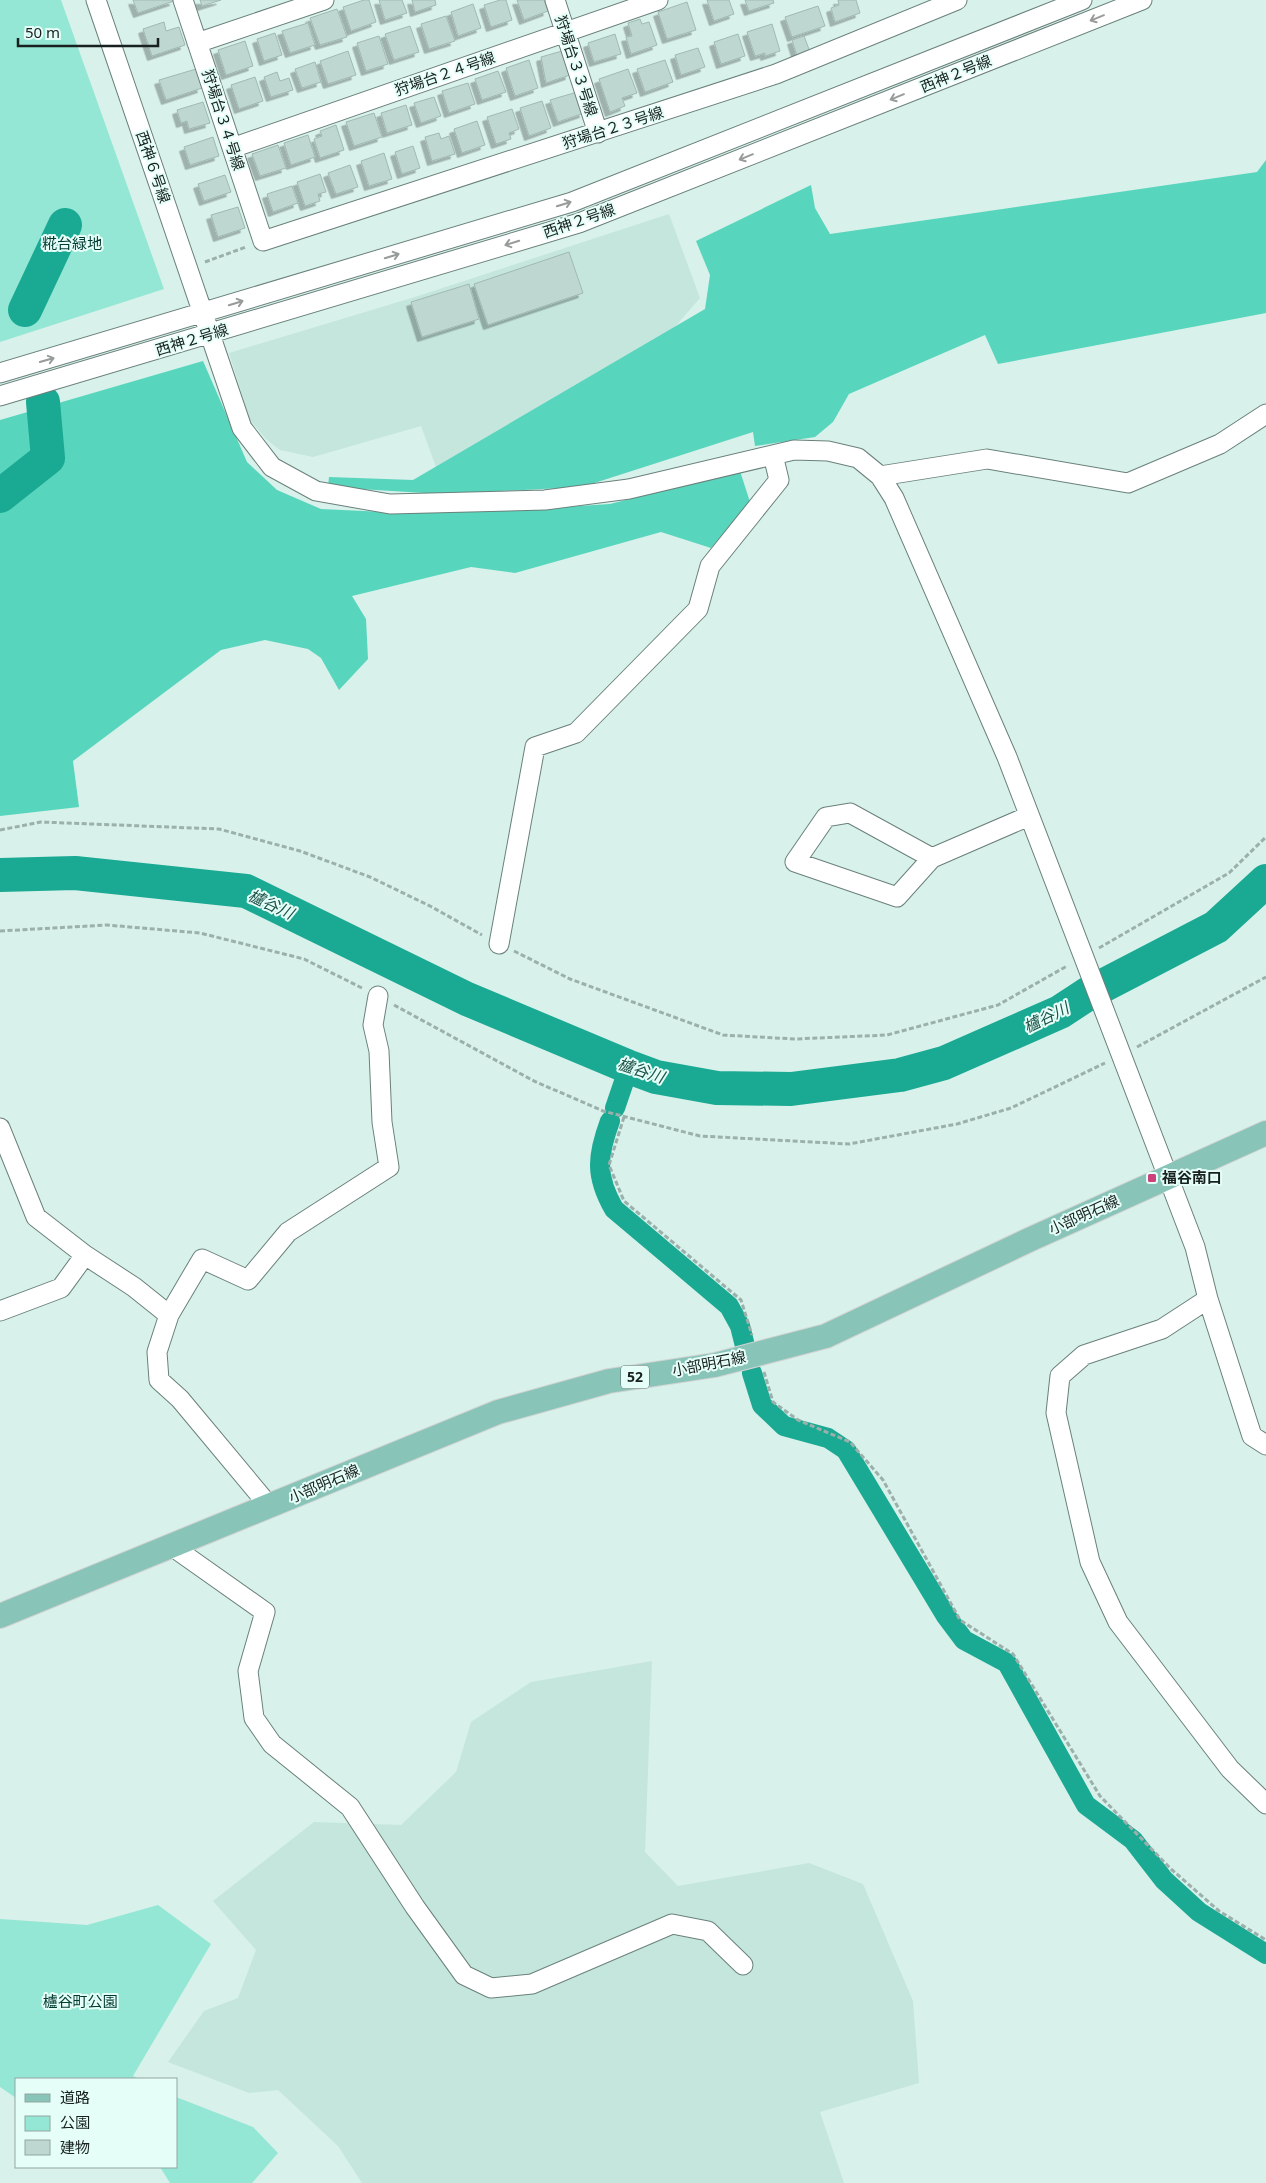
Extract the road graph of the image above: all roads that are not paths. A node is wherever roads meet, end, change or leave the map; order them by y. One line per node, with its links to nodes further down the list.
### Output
1 (96, 0): 14 (street, 西神６号線)
2 (183, 0): 10 (street, 狩場台３４号線)
3 (324, 0): 10 (street)
4 (555, 0): 9 (street, 狩場台３３号線)
5 (658, 0): 9 (street, 狩場台２４号線)
6 (957, 0): 11 (street, 狩場台２３号線)
7 (1082, 0): 14 (street, 西神２号線, one-way to 7)
8 (1142, 0): 15 (street, 西神２号線, one-way to 15)
9 (565, 33): 11 (street, 狩場台３３号線); 12 (street, 狩場台２４号線)
10 (197, 43): 12 (street, 狩場台３４号線)
11 (598, 133): 13 (street, 狩場台２３号線)
12 (232, 148): 13 (street, 狩場台３４号線)
13 (263, 241)
14 (202, 314): 15 (street, 西神６号線); 16 (street, 西神２号線, one-way to 14)
15 (209, 335): 17 (street, 西神２号線); 19 (street, 西神６号線)
16 (0, 373)
17 (0, 396)
18 (1266, 414): 20 (street)
19 (773, 455): 20 (street, 西神６号線); 23 (street)
20 (880, 476): 21 (street)
21 (1029, 816): 22 (street); 27 (street)
22 (932, 858): 22 (street)
23 (499, 944)
24 (378, 996): 31 (street)
25 (0, 1128): 28 (street)
26 (1266, 1133): 27 (main road, 小部明石線 / 52)
27 (1168, 1177): 29 (street); 33 (main road, 小部明石線 / 52)
28 (84, 1255): 30 (street); 31 (street)
29 (1208, 1299): 32 (street); 36 (street)
30 (0, 1311)
31 (169, 1315): 33 (street)
32 (1266, 1445)
33 (270, 1507): 34 (main road, 小部明石線 / 52)
34 (173, 1547): 35 (main road, 小部明石線 / 52); 37 (street)
35 (0, 1616)
36 (1266, 1804)
37 (743, 1965)

